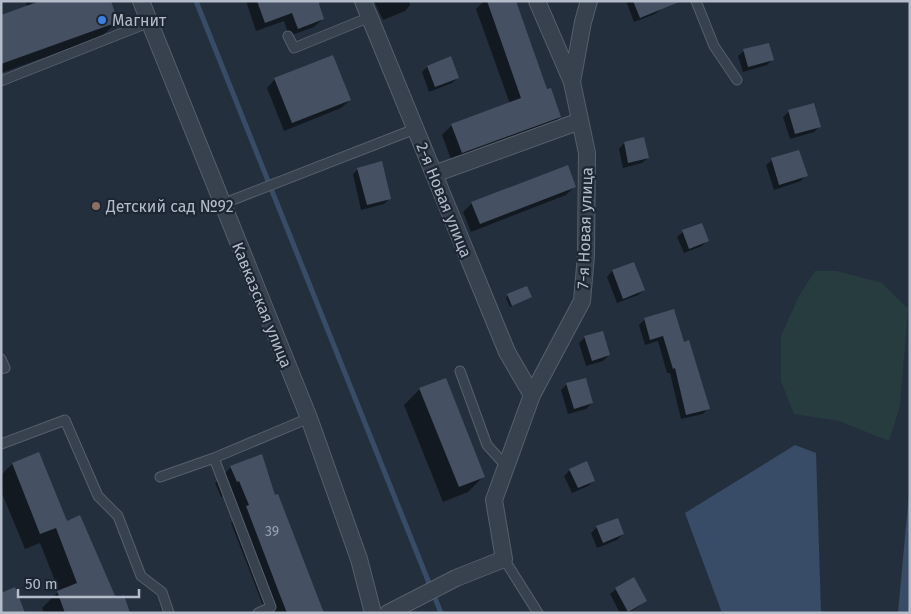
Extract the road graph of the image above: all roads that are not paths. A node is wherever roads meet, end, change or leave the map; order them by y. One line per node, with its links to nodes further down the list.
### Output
1 (141, 1): 7 (street, Кавказская улица)
2 (363, 1): 6 (street, 2-я Новая улица)
3 (537, 1): 11 (street)
4 (589, 1): 11 (street, 7-я Новая улица)
5 (696, 1): 9 (lane)
6 (370, 17): 8 (lane); 13 (street, 2-я Новая улица)
7 (150, 22): 10 (lane); 15 (street, Кавказская улица)
8 (288, 36)
9 (737, 80)
10 (1, 82)
11 (572, 82): 12 (street, 7-я Новая улица)
12 (580, 120): 14 (street); 19 (street, 7-я Новая улица)
13 (415, 130): 14 (street, 2-я Новая улица); 15 (lane)
14 (434, 174): 19 (street, 2-я Новая улица)
15 (222, 204): 20 (street, Кавказская улица)
16 (1, 359): 17 (lane)
17 (1, 369)
18 (460, 371): 23 (lane)
19 (532, 395): 23 (street, 7-я Новая улица)
20 (309, 418): 22 (lane); 28 (street, Кавказская улица)
21 (1, 444): 26 (lane)
22 (214, 458): 24 (lane); 27 (lane)
23 (506, 466): 25 (street, 7-я Новая улица)
24 (160, 477)
25 (504, 559): 29 (street); 30 (lane)
26 (169, 613)
27 (258, 613)
28 (373, 613)
29 (388, 613)
30 (538, 613)

